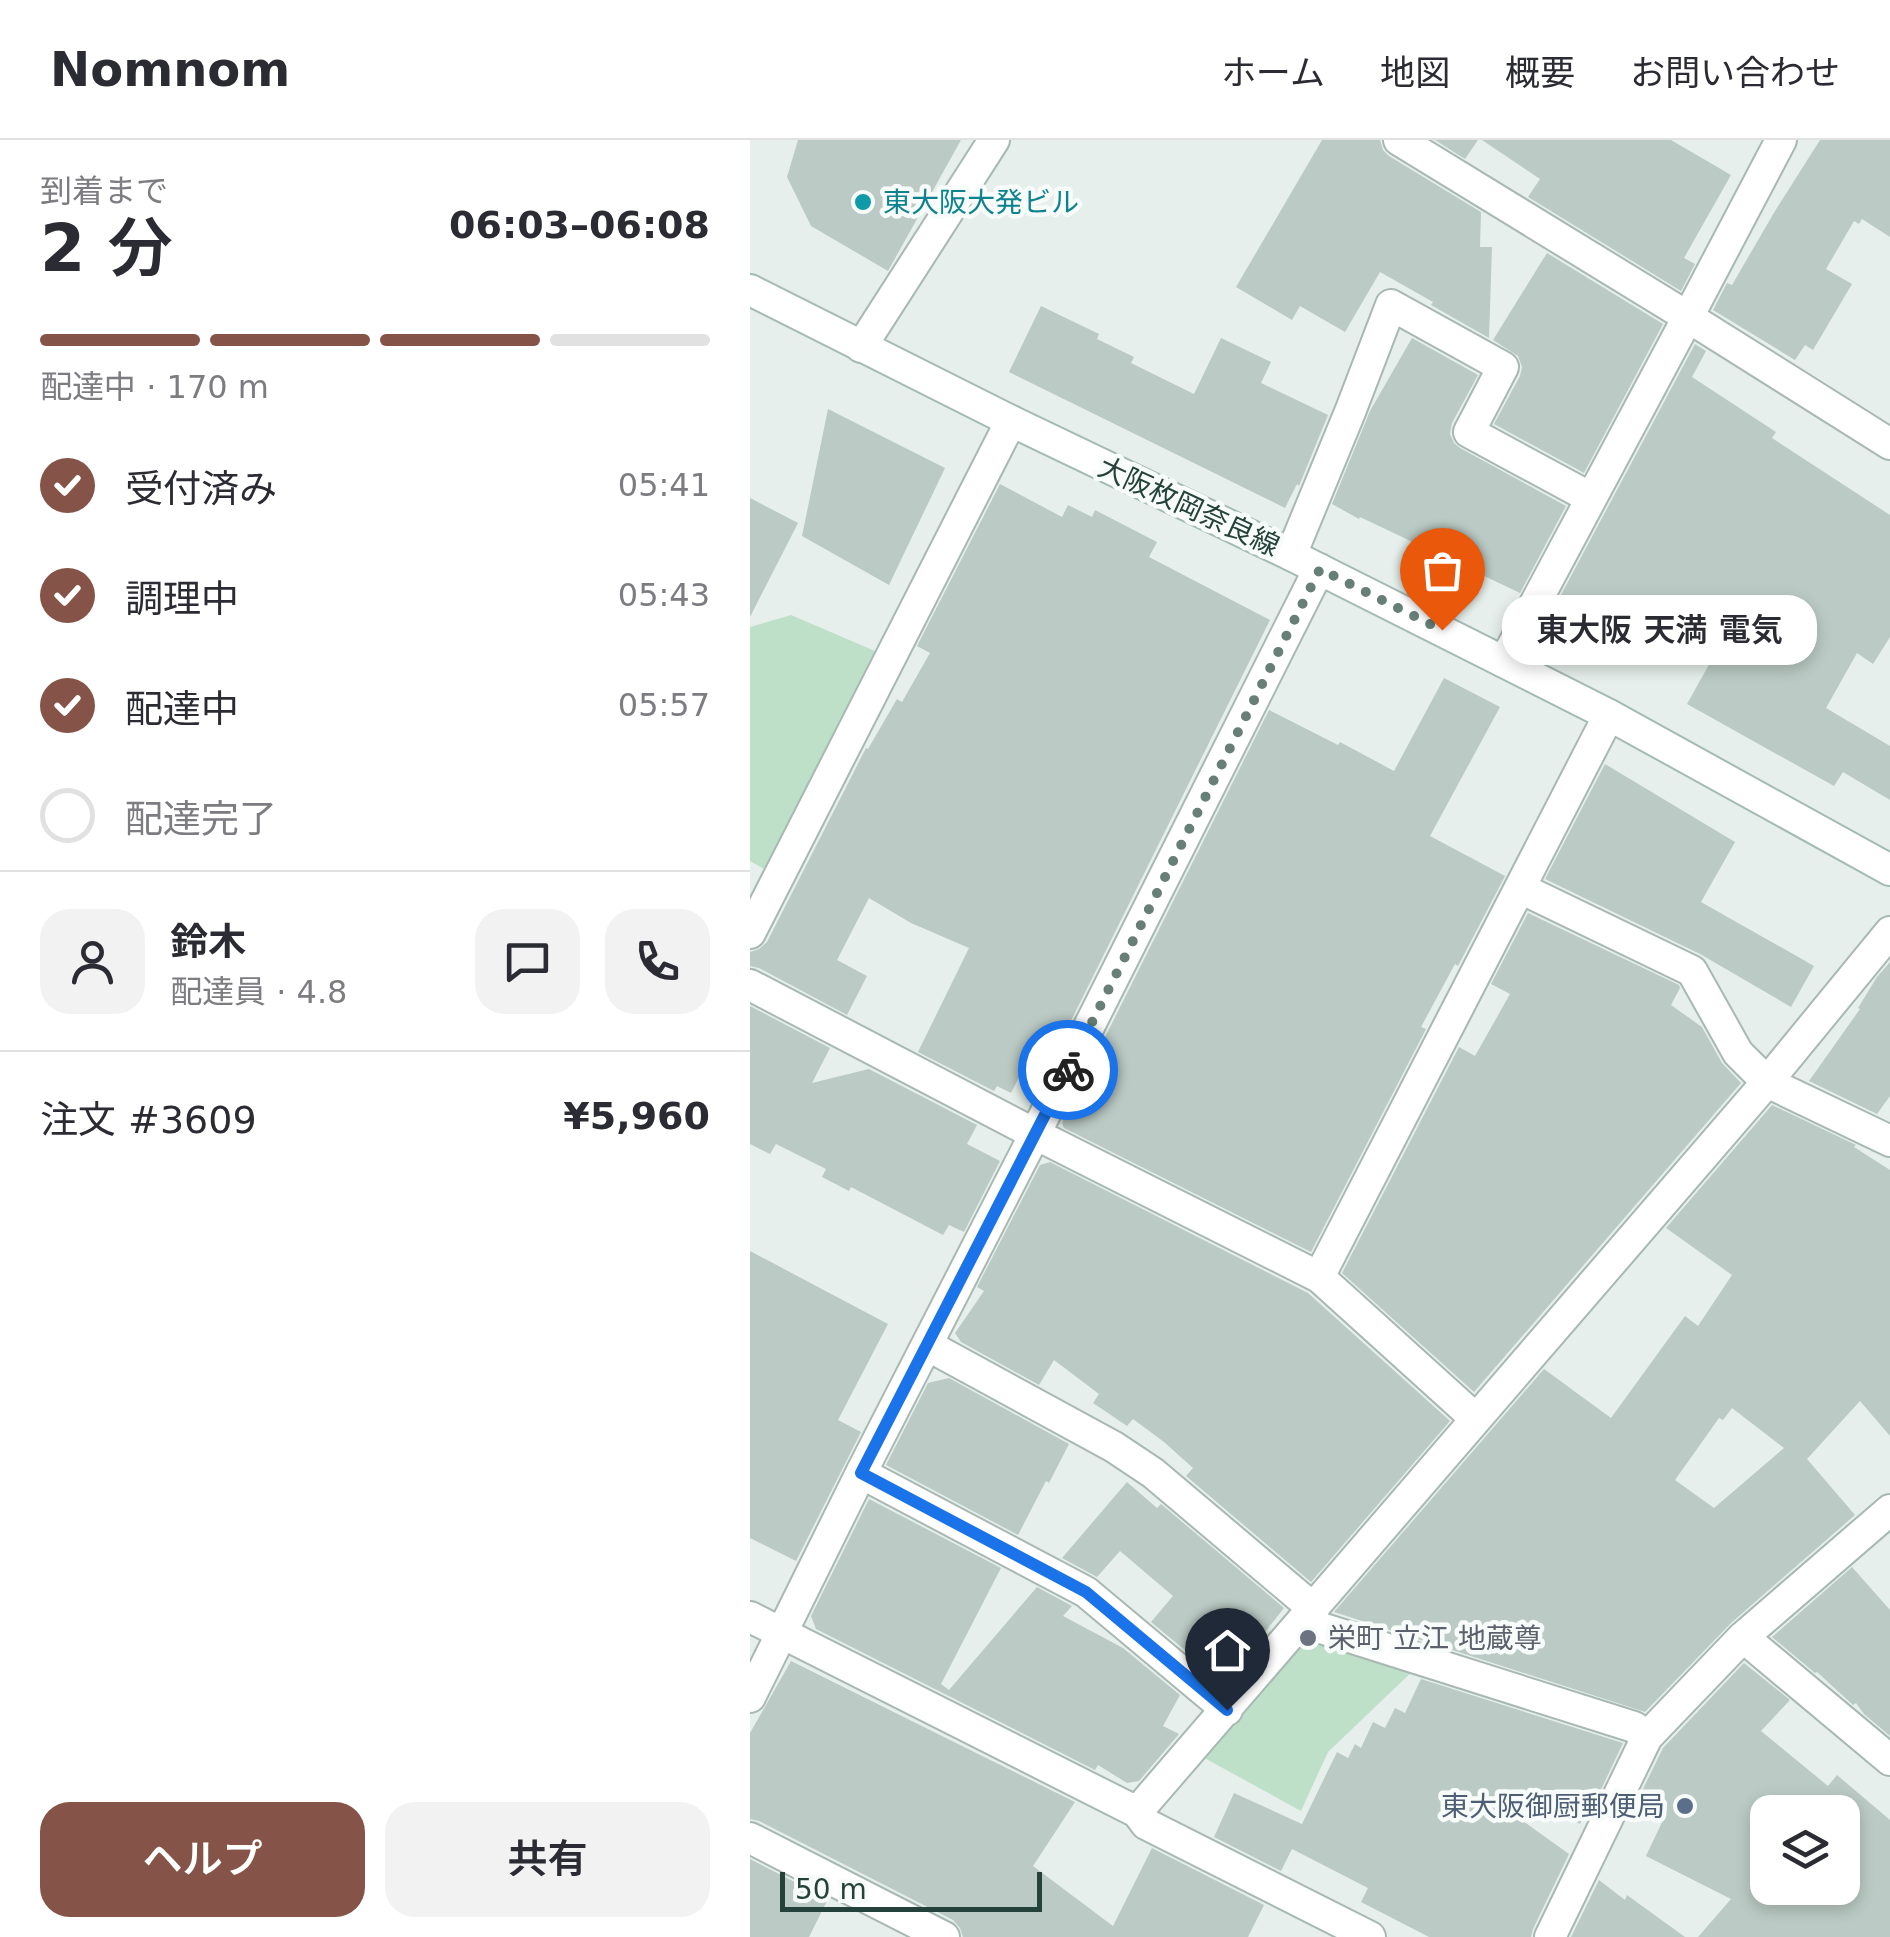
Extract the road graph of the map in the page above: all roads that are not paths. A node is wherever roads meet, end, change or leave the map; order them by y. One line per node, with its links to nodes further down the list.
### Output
1 (994, 140): 6 (street)
2 (1399, 140): 5 (street)
3 (1780, 140): 5 (street)
4 (750, 290): 6 (street, 大阪枚岡奈良線)
5 (1688, 316): 8 (street); 9 (street)
6 (861, 346): 7 (street, 大阪枚岡奈良線)
7 (1011, 421): 10 (street, 大阪枚岡奈良線); 17 (street)
8 (1890, 444)
9 (1592, 498): 10 (street); 12 (street)
10 (1292, 555): 11 (street, 大阪枚岡奈良線)
11 (1320, 569): 12 (street, 大阪枚岡奈良線); 20 (street)
12 (1504, 662): 13 (street, 大阪枚岡奈良線)
13 (1609, 715): 14 (street, 大阪枚岡奈良線); 15 (street)
14 (1890, 870)
15 (1520, 888): 19 (street); 22 (street)
16 (1890, 932): 19 (street)
17 (750, 933)
18 (750, 985): 20 (street)
19 (1767, 1082): 21 (street); 24 (street)
20 (1036, 1134): 22 (street); 23 (street)
21 (1890, 1141)
22 (1319, 1277): 24 (street)
23 (927, 1345): 25 (street); 27 (street)
24 (1476, 1419): 27 (street)
25 (861, 1473): 29 (street); 32 (street)
26 (1890, 1510): 30 (street)
27 (1308, 1615): 32 (street); 33 (street)
28 (750, 1617): 29 (street)
29 (782, 1634): 31 (street); 35 (street)
30 (1743, 1637): 33 (street); 34 (street)
31 (750, 1697)
32 (1227, 1710): 35 (street)
33 (1647, 1737): 39 (street)
34 (1890, 1760)
35 (1136, 1812): 38 (street)
36 (750, 1838): 37 (street)
37 (944, 1937)
38 (1370, 1937)
39 (1550, 1937)

